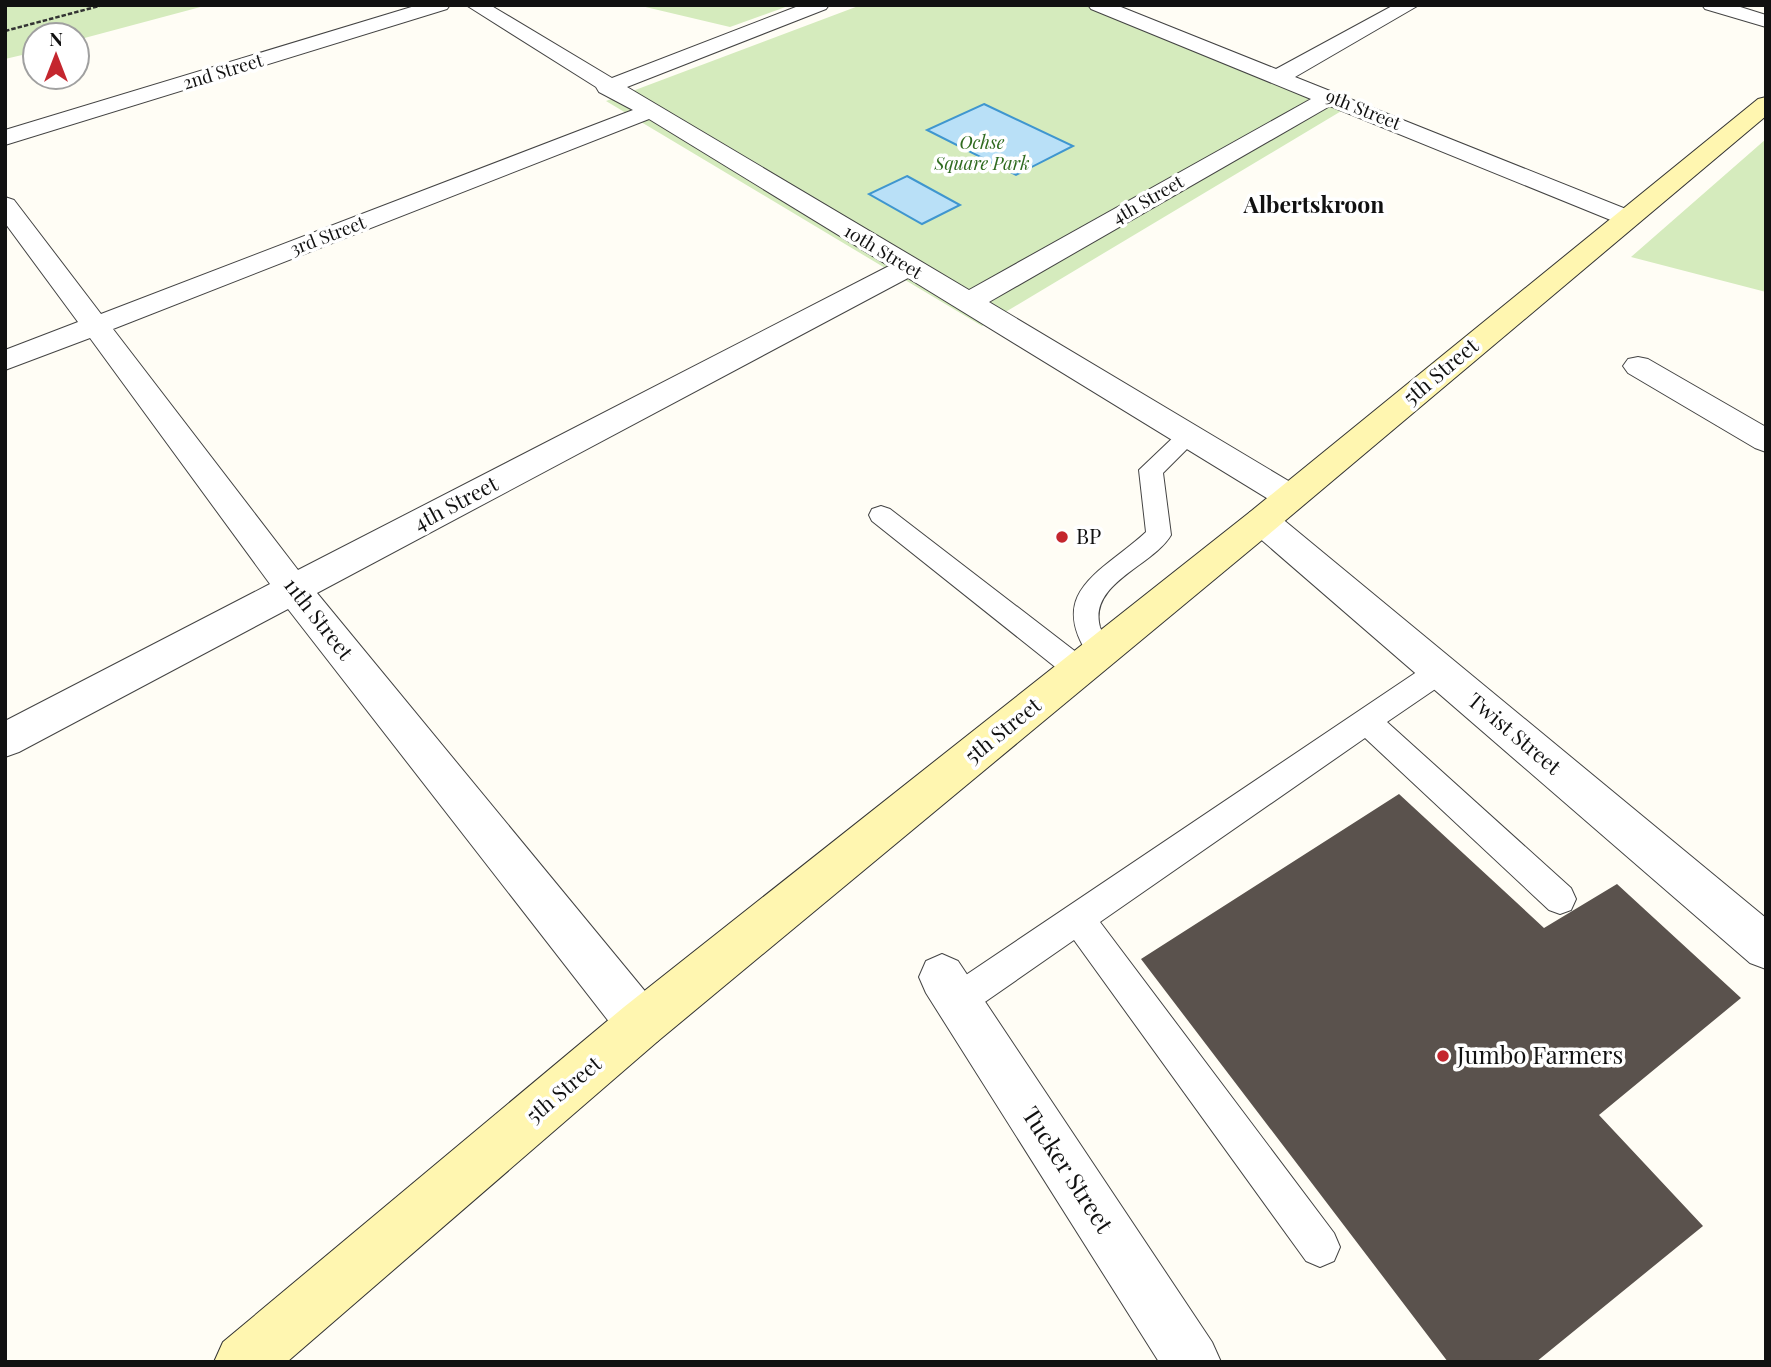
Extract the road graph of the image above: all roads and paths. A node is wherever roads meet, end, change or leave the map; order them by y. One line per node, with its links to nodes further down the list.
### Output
1 (103, 5): 9 (path)
2 (440, 5): 15 (street, 2nd Street)
3 (476, 5): 11 (street, 10th Street)
4 (819, 5): 11 (street)
5 (1098, 5): 10 (street, 9th Street)
6 (1409, 5): 10 (street)
7 (1712, 5): 8 (street)
8 (1766, 21)
9 (5, 31)
10 (1280, 76): 12 (street, 9th Street)
11 (607, 87): 14 (street, 10th Street)
12 (1330, 97): 17 (street, 9th Street); 19 (street, 4th Street)
13 (1766, 104): 17 (main road, 5th Street)
14 (650, 111): 18 (street, 10th Street); 20 (street, 3rd Street)
15 (5, 138)
16 (5, 205): 20 (street, 11th Street)
17 (1627, 218): 25 (main road, 5th Street)
18 (908, 267): 19 (street, 10th Street); 27 (street, 4th Street)
19 (967, 303): 23 (street, 10th Street)
20 (98, 325): 21 (street, 3rd Street); 27 (street, 11th Street)
21 (5, 361)
22 (1638, 366): 24 (street)
23 (1188, 436): 25 (street, 10th Street); 28 (lane)
24 (1766, 441)
25 (1276, 509): 28 (main road, 5th Street); 29 (street, Twist Street)
26 (881, 515): 28 (lane)
27 (293, 589): 31 (street, 4th Street); 36 (street, 11th Street)
28 (1090, 660): 36 (main road, 5th Street)
29 (1440, 671): 30 (lane); 34 (street, Twist Street)
30 (1366, 721): 32 (lane); 33 (lane)
31 (5, 740)
32 (1560, 899)
33 (1078, 919): 35 (lane); 37 (lane)
34 (1766, 947)
35 (950, 989): 39 (street, Tucker Street)
36 (641, 1024): 38 (main road, 5th Street)
37 (1320, 1247)
38 (243, 1362)
39 (1192, 1362)

